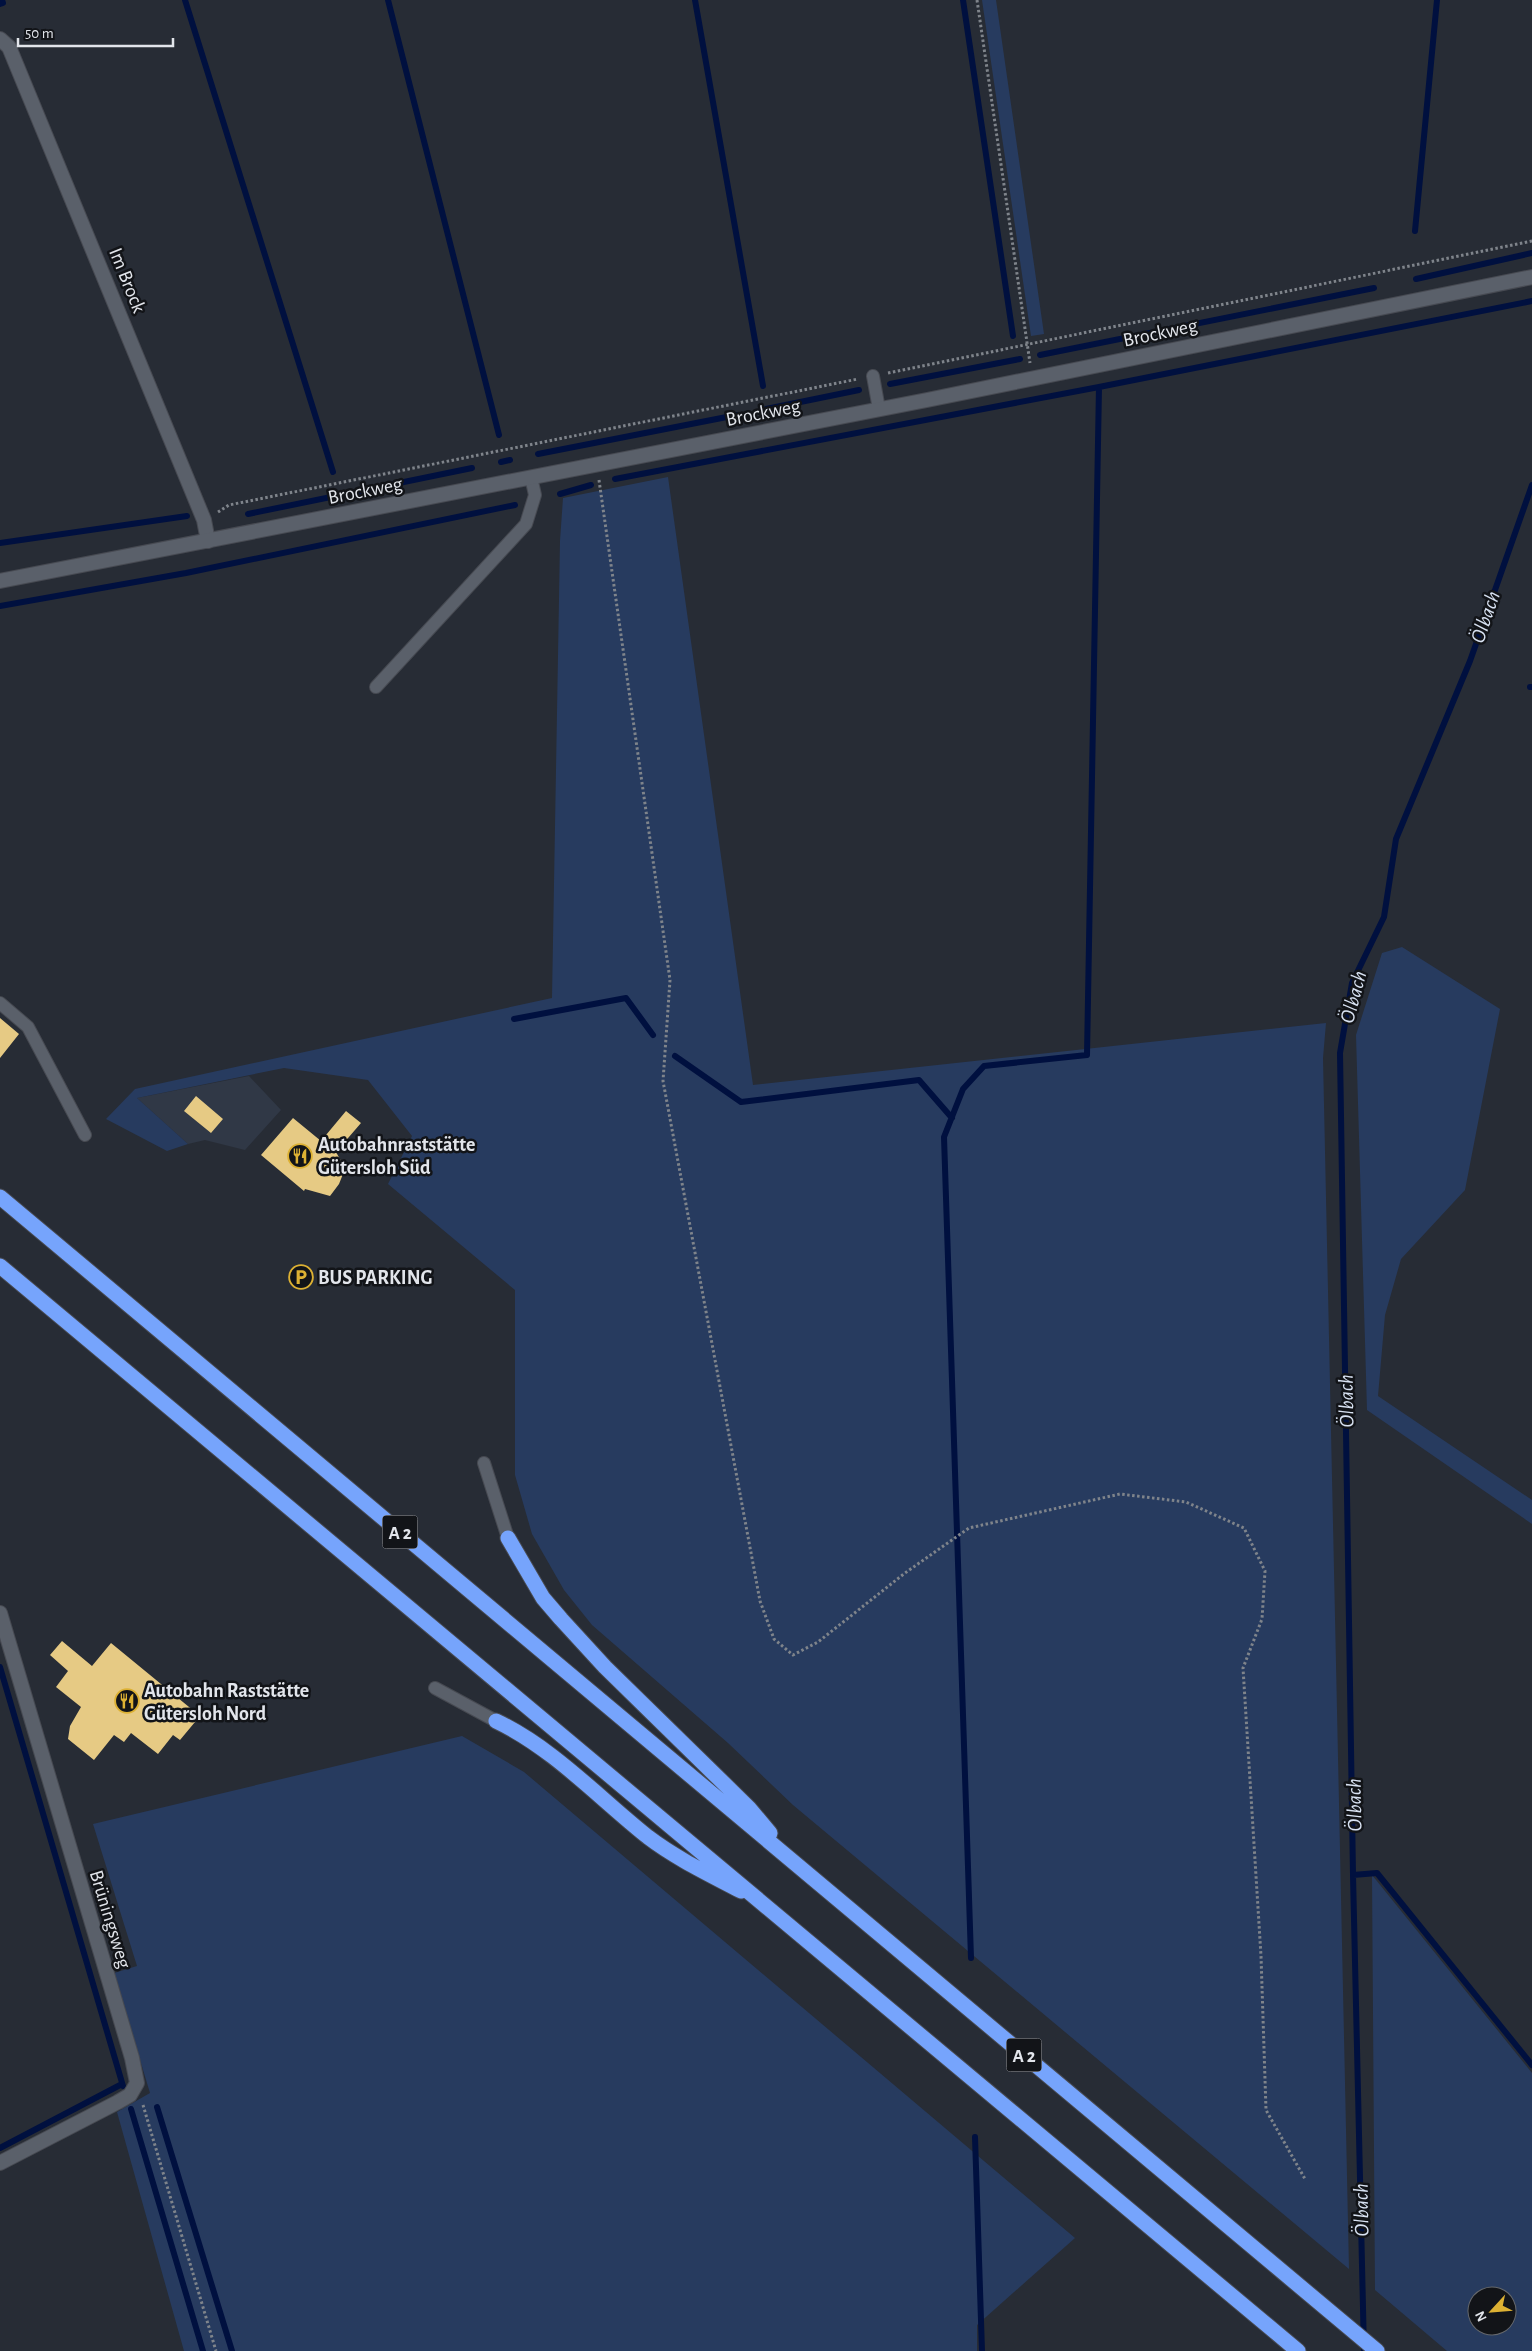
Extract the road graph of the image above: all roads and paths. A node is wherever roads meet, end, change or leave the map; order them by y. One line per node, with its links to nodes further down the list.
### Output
1 (977, 0): 5 (path)
2 (0, 39): 9 (street, Im Brock)
3 (1532, 278): 5 (street, Brockweg)
4 (873, 376): 6 (lane)
5 (1032, 379): 6 (street, Brockweg)
6 (879, 409): 7 (street, Brockweg)
7 (597, 464): 8 (street, Brockweg); 26 (path)
8 (531, 477): 9 (street, Brockweg); 11 (lane)
9 (208, 541): 10 (street, Brockweg)
10 (0, 581)
11 (376, 687)
12 (0, 1003): 13 (lane)
13 (85, 1135)
14 (0, 1197): 22 (highway, A 2)
15 (0, 1266): 23 (highway, A 2)
16 (484, 1463): 18 (lane)
17 (478, 1481): 18 (lane)
18 (505, 1531): 22 (highway)
19 (0, 1613): 24 (street, Brüningsweg)
20 (435, 1688): 21 (lane)
21 (496, 1721): 23 (highway)
22 (800, 1868): 29 (highway, A 2)
23 (768, 1907): 28 (highway, A 2)
24 (137, 2083): 25 (street); 27 (path)
25 (0, 2163)
26 (1305, 2179)
27 (216, 2351)
28 (1298, 2351)
29 (1377, 2351)

